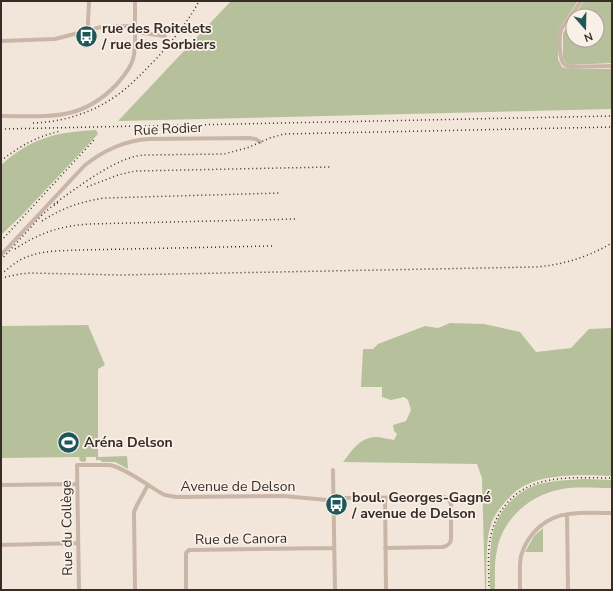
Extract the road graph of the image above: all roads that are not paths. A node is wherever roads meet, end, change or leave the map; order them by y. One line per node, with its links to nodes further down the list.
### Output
1 (89, 1): 5 (street)
2 (135, 1): 4 (street)
3 (581, 1): 8 (street)
4 (135, 28): 5 (street); 6 (street); 9 (street)
5 (89, 31): 7 (street)
6 (165, 36)
7 (1, 42)
8 (612, 66)
9 (1, 116)
10 (260, 142): 11 (street, Rue Rodier)
11 (1, 255)
12 (77, 465): 14 (street, Rue du Collège); 16 (street, Avenue de Delson)
13 (333, 470): 18 (street)
14 (78, 484): 15 (street); 21 (street, Rue du Collège)
15 (1, 485)
16 (148, 485): 18 (street, Avenue de Delson); 26 (street)
17 (385, 498): 18 (street, Avenue de Delson); 24 (street); 24 (street, Avenue de Delson)
18 (334, 499): 23 (street)
19 (612, 513): 20 (street)
20 (568, 514): 30 (street); 31 (street)
21 (78, 543): 22 (street); 25 (street, Rue du Collège)
22 (1, 545)
23 (334, 548): 27 (street, Rue de Canora); 28 (street)
24 (385, 548): 29 (street)
25 (79, 590)
26 (135, 590)
27 (186, 590)
28 (335, 590)
29 (386, 590)
30 (520, 590)
31 (568, 590)

